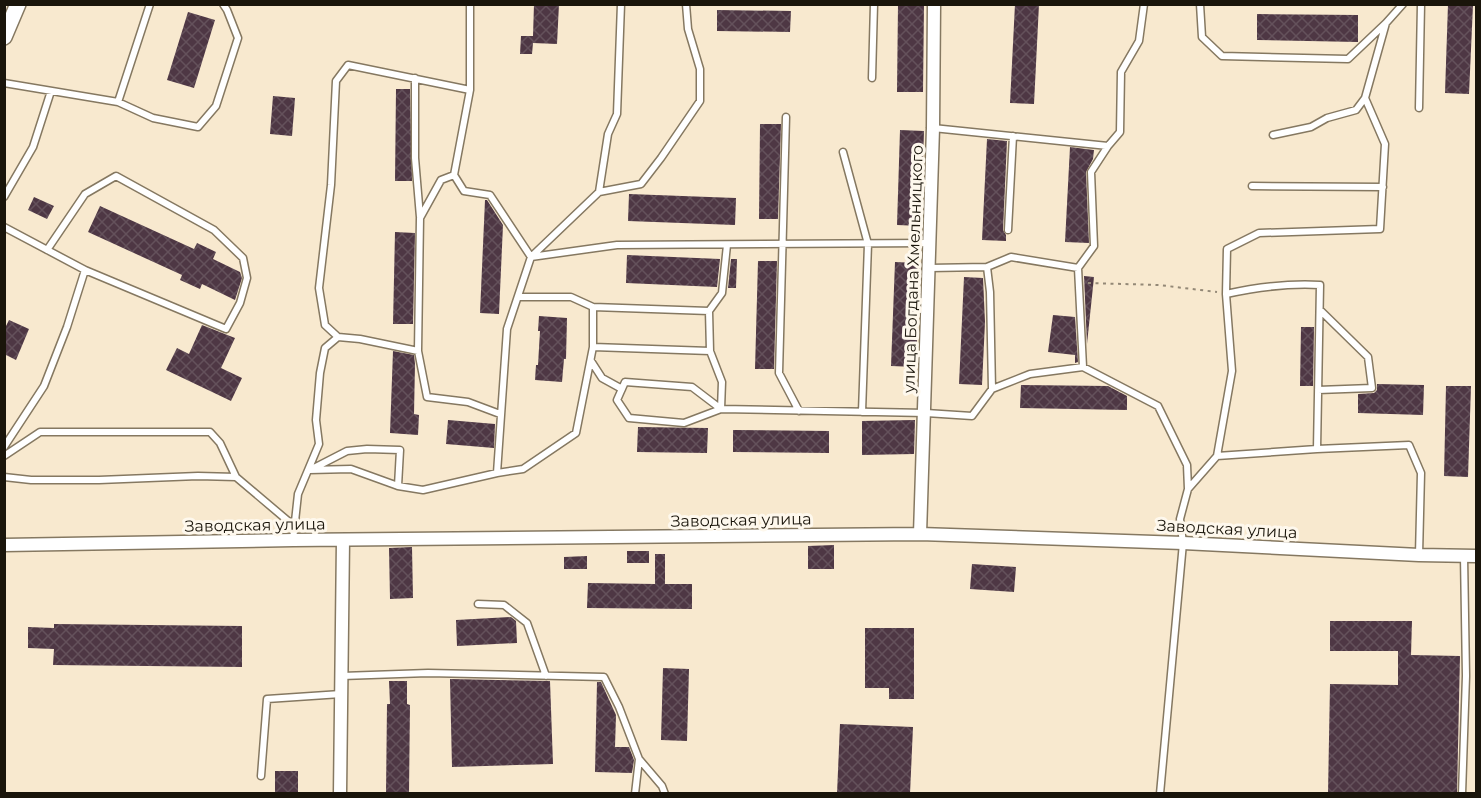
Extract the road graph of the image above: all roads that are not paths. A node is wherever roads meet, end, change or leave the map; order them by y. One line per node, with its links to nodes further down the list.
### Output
1 (18, 4): 14 (street)
2 (150, 4): 21 (lane)
3 (223, 4): 21 (lane)
4 (470, 4): 18 (lane)
5 (621, 4): 32 (lane)
6 (686, 4): 32 (lane)
7 (874, 4): 16 (lane)
8 (934, 4): 24 (street, улица Богдана Хмельницкого)
9 (1144, 4): 27 (lane)
10 (1200, 4): 13 (lane)
11 (1403, 4): 13 (lane)
12 (1421, 4): 22 (lane)
13 (1386, 23): 20 (lane)
14 (4, 37)
15 (415, 78): 18 (lane); 34 (lane); 52 (lane)
16 (872, 78)
17 (4, 83): 19 (lane)
18 (470, 90): 29 (lane)
19 (51, 91): 21 (lane); 33 (lane)
20 (1365, 98): 25 (lane); 31 (lane)
21 (118, 102)
22 (1419, 108)
23 (786, 117): 40 (lane)
24 (933, 128): 26 (lane); 37 (street, улица Богдана Хмельницкого)
25 (1273, 135)
26 (1013, 136): 27 (lane); 36 (lane)
27 (1108, 146): 45 (lane)
28 (843, 152): 38 (lane)
29 (454, 175): 34 (lane); 42 (lane)
30 (1252, 186): 31 (lane)
31 (1383, 187): 47 (lane)
32 (599, 192): 42 (lane)
33 (4, 197)
34 (420, 218): 54 (lane)
35 (4, 227): 41 (lane)
36 (1008, 230)
37 (929, 243): 38 (lane); 44 (street, улица Богдана Хмельницкого)
38 (868, 244): 40 (lane); 63 (lane)
39 (727, 245): 40 (lane); 42 (lane); 51 (lane)
40 (783, 245): 62 (lane)
41 (48, 250): 46 (lane); 46 (lane)
42 (531, 257): 48 (lane)
43 (987, 267): 44 (lane); 45 (lane); 59 (lane)
44 (928, 268): 65 (street, улица Богдана Хмельницкого)
45 (1078, 268): 57 (lane)
46 (85, 270): 66 (lane)
47 (1226, 294): 50 (lane); 69 (lane)
48 (518, 297): 49 (lane); 64 (lane)
49 (593, 307): 51 (lane); 53 (lane)
50 (1320, 310): 60 (lane); 60 (lane)
51 (709, 311): 55 (lane)
52 (338, 337): 54 (lane); 70 (lane)
53 (593, 346): 55 (lane); 56 (lane)
54 (418, 351): 64 (lane)
55 (710, 351): 61 (lane)
56 (591, 361): 58 (lane); 71 (lane)
57 (1083, 368): 59 (lane); 75 (lane)
58 (622, 389): 61 (lane); 61 (lane)
59 (992, 389): 65 (lane)
60 (1318, 390): 67 (lane)
61 (721, 410): 62 (lane)
62 (799, 411): 63 (lane)
63 (862, 412): 65 (lane)
64 (500, 414): 71 (lane)
65 (926, 414): 77 (street, улица Богдана Хмельницкого)
66 (4, 447)
67 (1317, 449): 69 (lane); 82 (lane)
68 (4, 456): 73 (lane)
69 (1217, 456): 75 (lane)
70 (309, 470): 74 (lane); 74 (lane); 76 (lane)
71 (497, 473): 74 (lane)
72 (4, 477): 73 (lane)
73 (236, 477): 76 (lane)
74 (398, 486)
75 (1188, 489): 80 (lane)
76 (294, 526): 78 (lane)
77 (920, 534): 79 (street, Заводская улица); 80 (street, Заводская улица)
78 (293, 540): 79 (street, Заводская улица); 81 (street, Заводская улица)
79 (343, 540): 85 (street)
80 (1183, 543): 82 (street, Заводская улица); 93 (lane)
81 (4, 545)
82 (1419, 555): 83 (street, Заводская улица)
83 (1470, 556): 94 (lane)
84 (478, 604): 86 (lane)
85 (342, 676): 86 (lane); 87 (street)
86 (546, 676): 88 (lane)
87 (342, 694): 89 (lane); 90 (street)
88 (639, 759): 91 (lane); 92 (lane)
89 (261, 776)
90 (340, 794)
91 (635, 794)
92 (665, 794)
93 (1160, 794)
94 (1462, 794)

